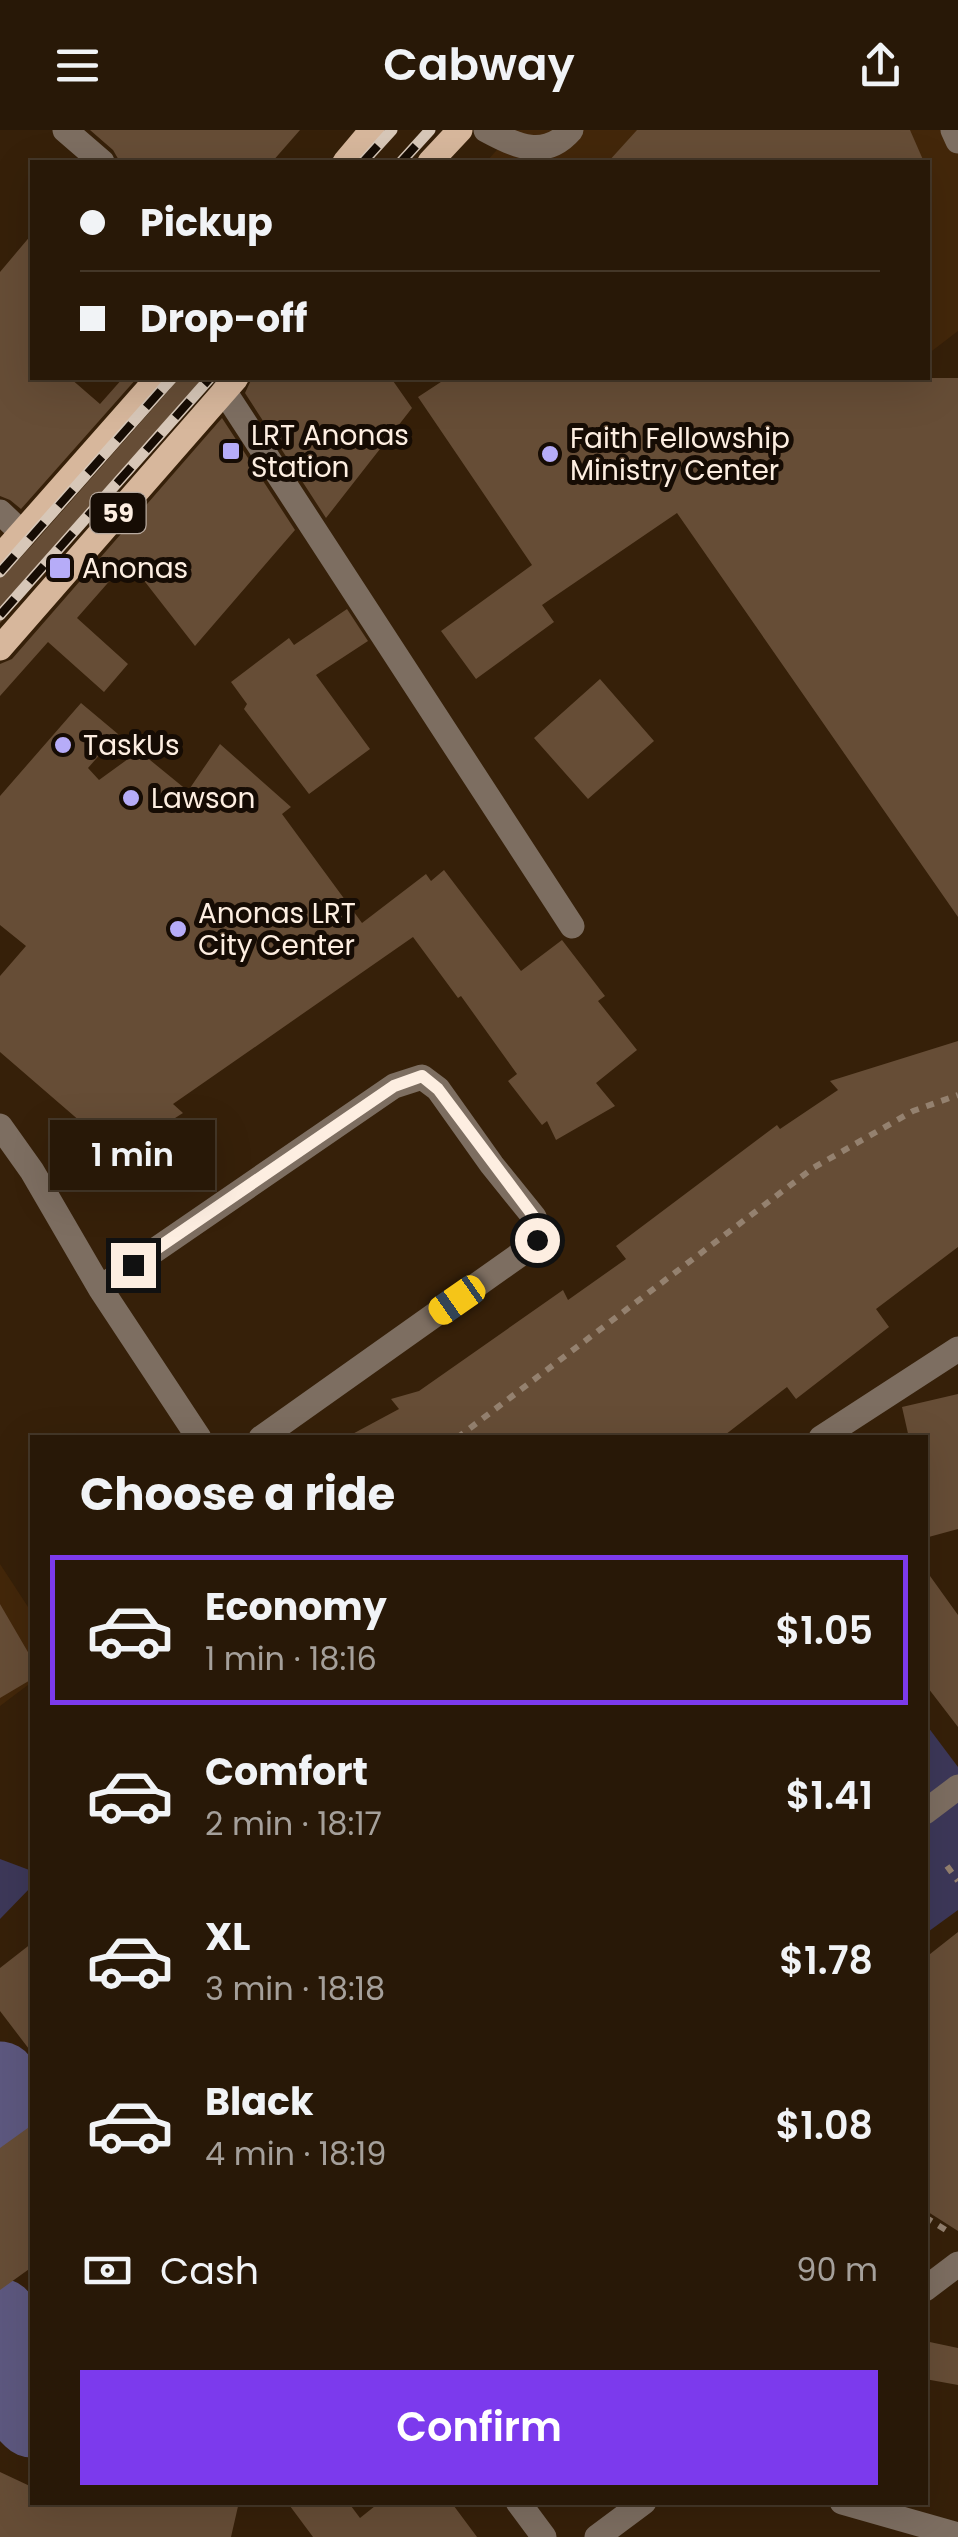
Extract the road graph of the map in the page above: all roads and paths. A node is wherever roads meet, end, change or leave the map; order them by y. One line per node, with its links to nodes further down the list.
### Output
1 (65, 130): 8 (street)
2 (372, 130): 9 (main road)
3 (460, 130): 10 (main road)
4 (486, 130): 5 (street)
5 (570, 130)
6 (953, 130): 7 (street)
7 (958, 141)
8 (100, 160)
9 (347, 160)
10 (432, 160)
11 (156, 380): 14 (main road, 59)
12 (230, 384): 16 (main road, 59); 17 (street)
13 (0, 512): 14 (street)
14 (22, 532): 15 (main road, 59)
15 (0, 558)
16 (0, 648)
17 (572, 926)
18 (958, 1095): 24 (path)
19 (0, 1126): 20 (street)
20 (100, 1288): 22 (street); 23 (street)
21 (958, 1348): 25 (street)
22 (197, 1435)
23 (265, 1435)
24 (461, 1435)
25 (826, 1435)
26 (958, 1787): 27 (street)
27 (928, 1810)
28 (947, 1866): 29 (path)
29 (958, 1880)
30 (928, 2219): 31 (path)
31 (958, 2238)
32 (958, 2264): 33 (street)
33 (928, 2287)
34 (520, 2505): 38 (street)
35 (640, 2505): 39 (street)
36 (853, 2505): 37 (street)
37 (958, 2535)
38 (544, 2537)
39 (597, 2537)

